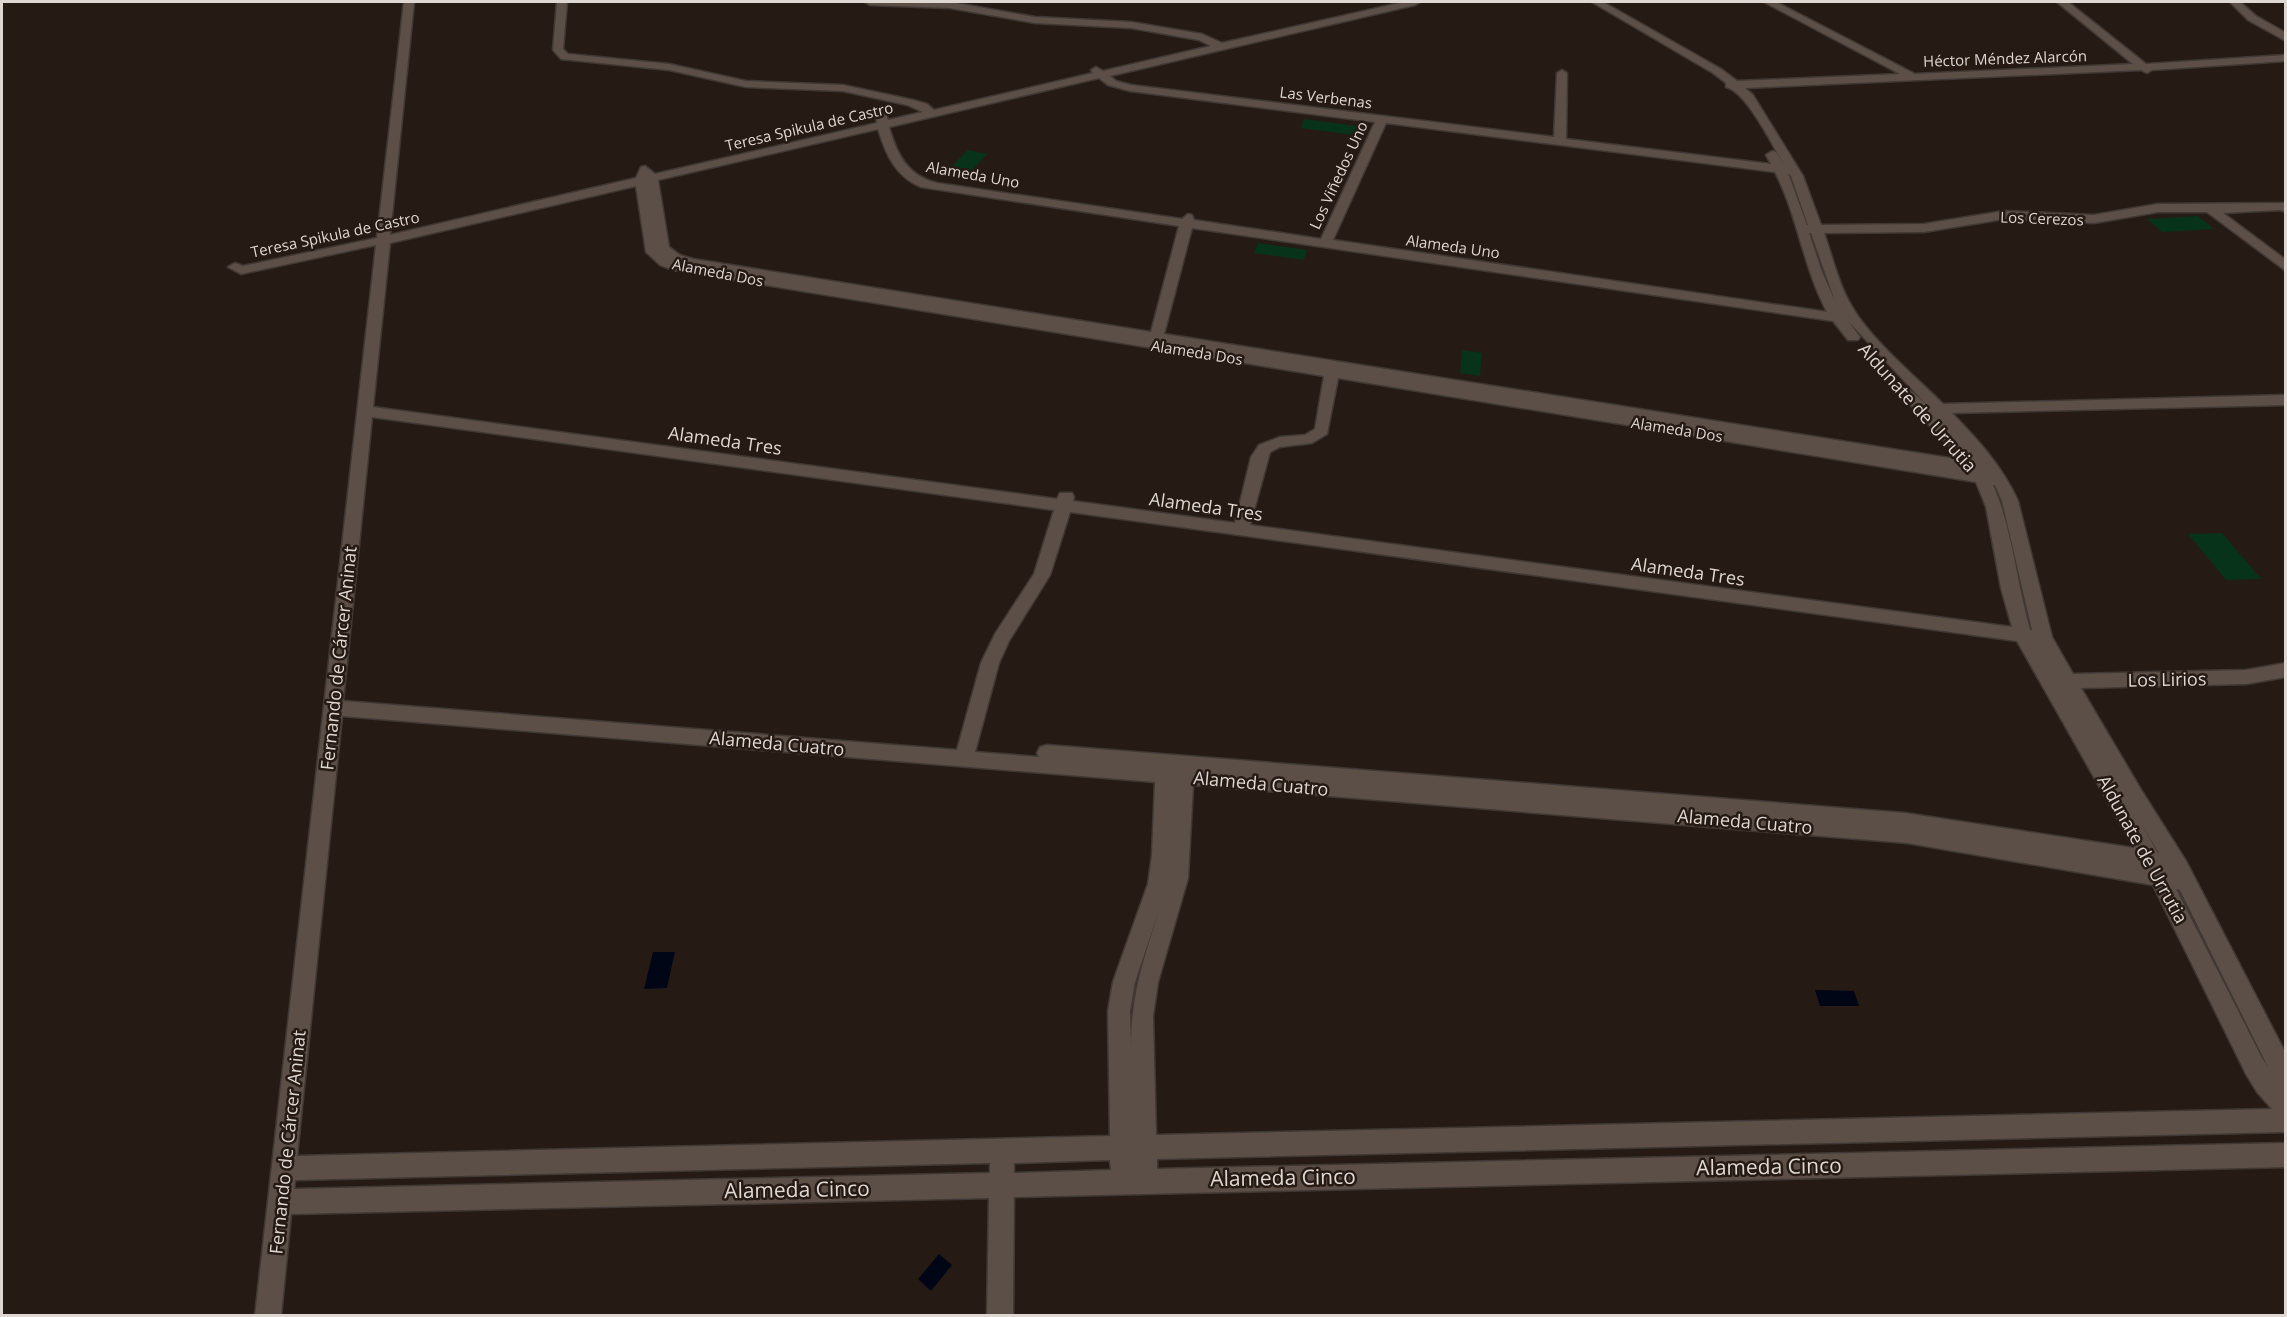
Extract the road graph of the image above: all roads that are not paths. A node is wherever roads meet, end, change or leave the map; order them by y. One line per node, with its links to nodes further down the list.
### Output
1 (409, 2): 29 (street, Fernando de Cárcer Aninat)
2 (870, 2): 12 (street)
3 (1379, 2): 12 (street, Teresa Spikula de Castro)
4 (1414, 2): 12 (street, Teresa Spikula de Castro)
5 (1585, 2): 18 (street, Aldunate de Urrutia)
6 (1598, 2): 18 (street, Aldunate de Urrutia)
7 (1768, 2): 17 (street)
8 (2062, 2): 14 (street)
9 (2235, 2): 11 (street)
10 (569, 5): 19 (street)
11 (2286, 38)
12 (1216, 43): 15 (street, Teresa Spikula de Castro)
13 (2286, 60): 14 (street, Héctor Méndez Alarcón)
14 (2146, 69): 17 (street, Héctor Méndez Alarcón)
15 (1097, 71): 19 (street, Teresa Spikula de Castro); 20 (street, Las Verbenas)
16 (1562, 73): 22 (street)
17 (1914, 79): 18 (street, Héctor Méndez Alarcón)
18 (1733, 87): 23 (street, Aldunate de Urrutia)
19 (927, 110): 21 (street, Teresa Spikula de Castro)
20 (1377, 119): 22 (street, Las Verbenas); 30 (street, Los Viñedos Uno)
21 (885, 121): 24 (street, Teresa Spikula de Castro); 27 (street, Alameda Uno)
22 (1560, 141): 23 (street, Las Verbenas)
23 (1787, 170): 28 (street, Aldunate de Urrutia)
24 (646, 176): 29 (street, Teresa Spikula de Castro); 33 (street, Alameda Dos)
25 (2284, 205): 26 (street, Los Cerezos)
26 (2210, 209): 28 (street, Los Cerezos); 31 (street)
27 (1187, 220): 30 (street, Alameda Uno); 33 (street)
28 (1808, 229): 32 (street, Aldunate de Urrutia)
29 (384, 235): 29 (street, Teresa Spikula de Castro); 36 (street, Fernando de Cárcer Aninat)
30 (1321, 240): 32 (street, Alameda Uno)
31 (2286, 267)
32 (1842, 315): 38 (street, Aldunate de Urrutia)
33 (1155, 341): 34 (street, Alameda Dos)
34 (1333, 370): 39 (street, Alameda Dos); 41 (street)
35 (2286, 400): 38 (street)
36 (365, 407): 40 (street, Alameda Tres); 47 (street, Fernando de Cárcer Aninat)
37 (2286, 409): 38 (street)
38 (1933, 412): 39 (street, Aldunate de Urrutia)
39 (1989, 475): 42 (street, Aldunate de Urrutia); 43 (street, Aldunate de Urrutia)
40 (1065, 502): 41 (street, Alameda Tres); 48 (street)
41 (1242, 525): 42 (street, Alameda Tres)
42 (2021, 630): 43 (street, Alameda Tres); 45 (street, Aldunate de Urrutia)
43 (2041, 632): 46 (street, Aldunate de Urrutia)
44 (2286, 670): 46 (street, Los Lirios)
45 (2048, 681): 46 (street, Los Lirios); 50 (street, Aldunate de Urrutia)
46 (2067, 681): 51 (street, Aldunate de Urrutia)
47 (334, 701): 48 (street, Alameda Cuatro); 57 (street, Fernando de Cárcer Aninat)
48 (965, 752): 49 (street, Alameda Cuatro)
49 (1175, 770): 50 (street, Alameda Cuatro); 52 (street, Alameda Cuatro); 54 (street)
50 (2151, 860): 51 (street, Alameda Cuatro); 52 (street, Aldunate de Urrutia)
51 (2182, 875): 52 (street, Alameda Cuatro); 53 (street, Aldunate de Urrutia)
52 (2160, 878): 53 (street, Aldunate de Urrutia)
53 (2285, 1109): 54 (street, Alameda Cinco)
54 (1134, 1147): 55 (street, Alameda Cinco); 58 (street)
55 (1002, 1150): 57 (street, Alameda Cinco); 59 (street)
56 (2286, 1155): 58 (street, Alameda Cinco)
57 (285, 1168): 60 (street, Fernando de Cárcer Aninat)
58 (1134, 1180): 59 (street, Alameda Cinco)
59 (1001, 1184): 60 (street, Alameda Cinco); 62 (street)
60 (281, 1202): 61 (street, Fernando de Cárcer Aninat)
61 (268, 1316)
62 (1000, 1316)

